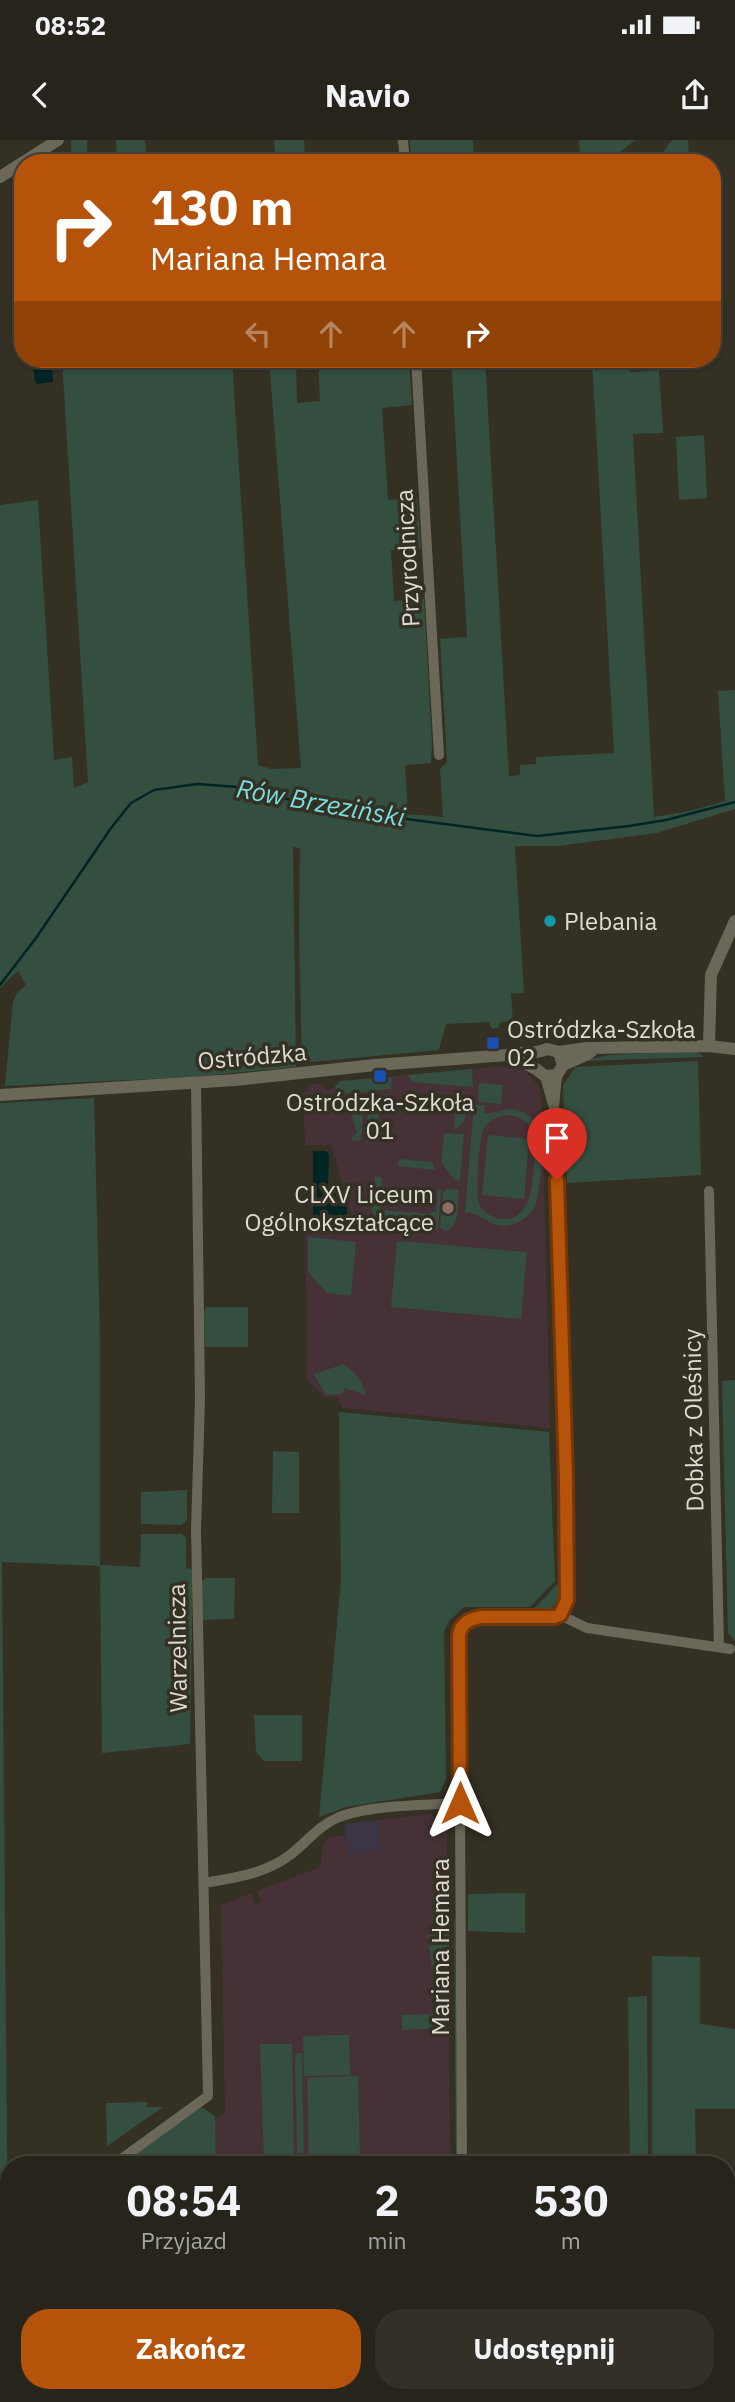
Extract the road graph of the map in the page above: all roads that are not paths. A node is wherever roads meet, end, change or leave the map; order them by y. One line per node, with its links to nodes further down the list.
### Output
1 (58, 140): 2 (street)
2 (36, 154)
3 (417, 368): 4 (street, Przyrodnicza)
4 (439, 755)
5 (735, 921): 6 (street)
6 (709, 1046): 7 (street); 10 (street)
7 (735, 1049)
8 (540, 1053): 9 (street, Ostródzka); 10 (street); 10 (street, Ostródzka)
9 (508, 1055): 10 (street); 11 (street, Ostródzka)
10 (552, 1067): 14 (street)
11 (196, 1082): 12 (street, Ostródzka); 16 (street, Warzelnicza)
12 (0, 1094)
13 (709, 1191): 14 (street, Dobka z Oleśnicy)
14 (560, 1615): 15 (street, Mariana Hemara)
15 (460, 1803): 16 (street); 18 (street, Mariana Hemara)
16 (204, 1883): 17 (street, Warzelnicza)
17 (125, 2156)
18 (462, 2156)

